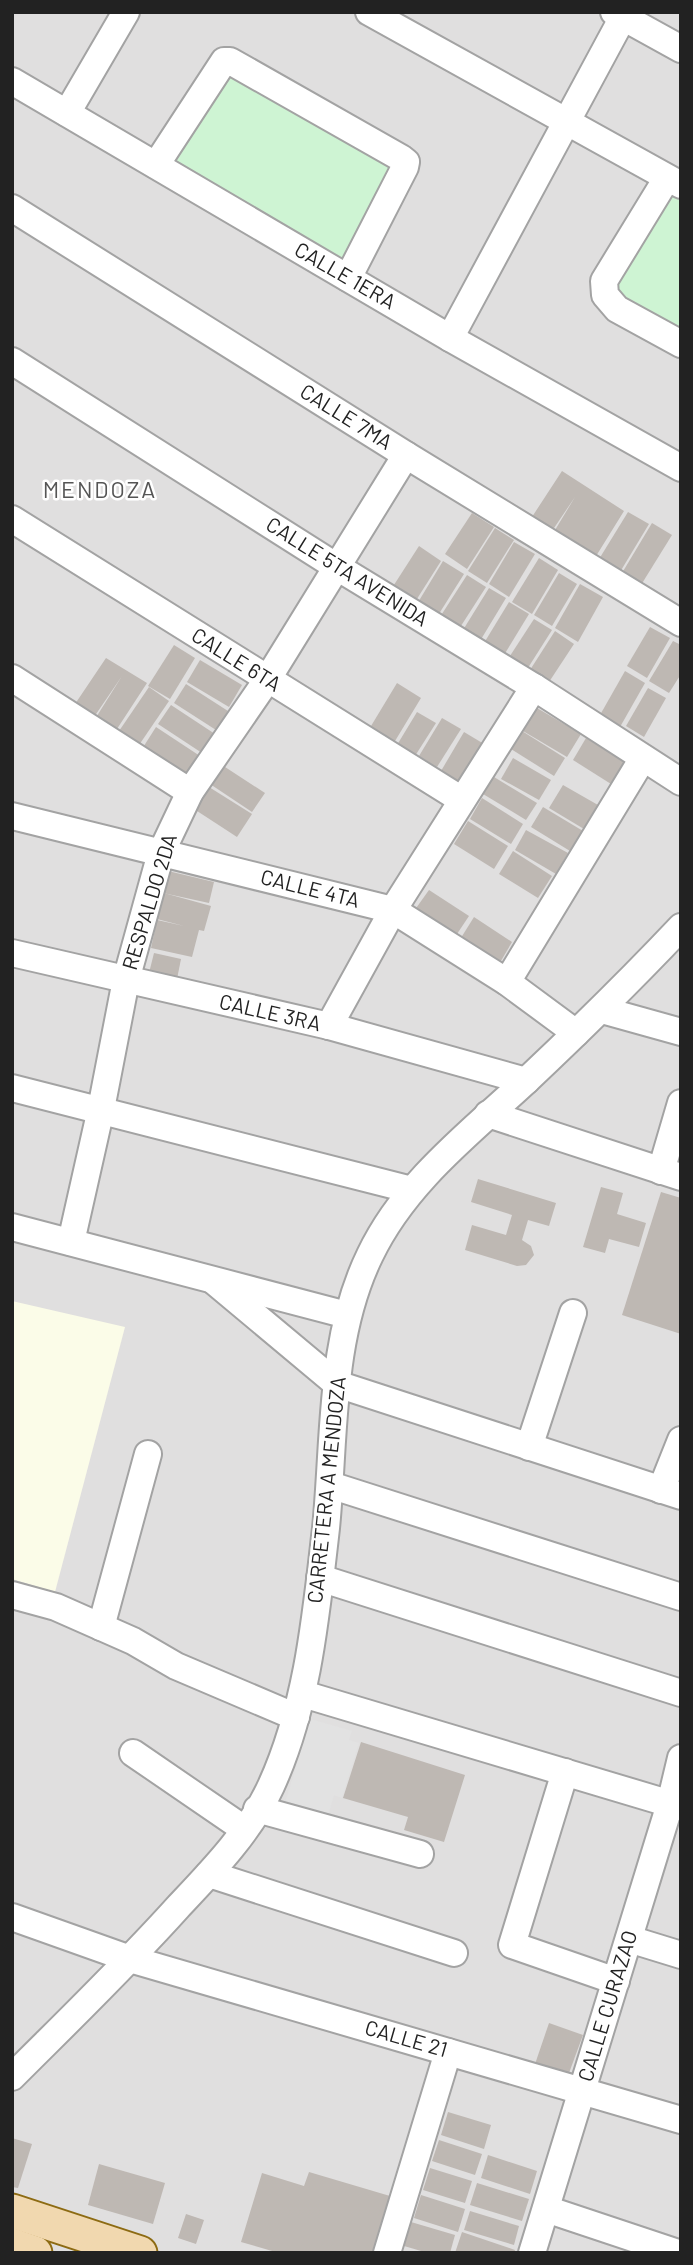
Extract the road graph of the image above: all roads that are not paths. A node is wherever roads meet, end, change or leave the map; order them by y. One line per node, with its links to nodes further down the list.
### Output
1 (126, 12): 6 (street)
2 (369, 12): 7 (street)
3 (619, 15): 4 (street); 7 (street)
4 (681, 49)
5 (12, 81): 6 (street, CALLE 1ERA)
6 (67, 113): 8 (street, CALLE 1ERA)
7 (566, 122): 9 (street); 12 (street)
8 (156, 165): 11 (street, CALLE 1ERA); 11 (street)
9 (674, 181): 13 (street)
10 (12, 208): 15 (street, CALLE 7MA)
11 (348, 278): 12 (street, CALLE 1ERA)
12 (450, 338): 16 (street, CALLE 1ERA)
13 (681, 344)
14 (12, 361): 18 (street, CALLE 5TA AVENIDA)
15 (406, 455): 18 (street, RESPALDO 2DA); 19 (street, CALLE 7MA)
16 (681, 468)
17 (12, 519): 21 (street, CALLE 6TA)
18 (337, 567): 21 (street, RESPALDO 2DA); 22 (street, CALLE 5TA AVENIDA)
19 (681, 623)
20 (12, 678): 25 (street)
21 (267, 680): 25 (street, RESPALDO 2DA); 26 (street, CALLE 6TA)
22 (534, 687): 23 (street, CALLE 5TA AVENIDA); 26 (street)
23 (643, 758): 24 (street, CALLE 5TA AVENIDA); 33 (street)
24 (681, 782)
25 (190, 792): 28 (street, RESPALDO 2DA)
26 (462, 800): 29 (street)
27 (12, 816): 28 (street, CALLE 4TA)
28 (161, 853): 29 (street, CALLE 4TA); 32 (street, RESPALDO 2DA)
29 (393, 910): 33 (street, CALLE 4TA); 35 (street)
30 (681, 928): 34 (street, CARRETERA A MENDOZA)
31 (12, 953): 32 (street, CALLE 3RA)
32 (126, 980): 35 (street, CALLE 3RA); 41 (street, RESPALDO 2DA)
33 (508, 982): 37 (street, CALLE 4TA)
34 (602, 1010): 36 (street); 37 (street, CARRETERA A MENDOZA)
35 (329, 1027): 38 (street, CALLE 3RA)
36 (681, 1032)
37 (576, 1033): 38 (street, CARRETERA A MENDOZA)
38 (526, 1081): 42 (street, CARRETERA A MENDOZA)
39 (12, 1088): 41 (street)
40 (681, 1102): 43 (street)
41 (101, 1110): 44 (street); 46 (street, RESPALDO 2DA)
42 (488, 1114): 43 (street); 44 (street, CARRETERA A MENDOZA)
43 (671, 1174)
44 (412, 1190): 49 (street, CARRETERA A MENDOZA)
45 (12, 1227): 46 (street)
46 (71, 1242): 47 (street)
47 (215, 1282): 49 (street); 50 (street)
48 (573, 1313): 52 (street)
49 (347, 1315): 50 (street, CARRETERA A MENDOZA)
50 (337, 1384): 52 (street); 54 (street, CARRETERA A MENDOZA)
51 (681, 1440): 55 (street)
52 (529, 1447): 55 (street)
53 (148, 1454): 59 (street)
54 (330, 1485): 56 (street, CARRETERA A MENDOZA); 58 (street)
55 (671, 1493)
56 (320, 1578): 60 (street); 61 (street, CARRETERA A MENDOZA)
57 (12, 1595): 59 (street)
58 (681, 1597)
59 (101, 1627): 61 (street)
60 (681, 1693)
61 (300, 1705): 64 (street); 66 (street, CARRETERA A MENDOZA)
62 (133, 1753): 66 (street)
63 (681, 1758): 65 (street, CALLE CURAZAO)
64 (565, 1772): 65 (street); 74 (street)
65 (676, 1806): 70 (street, CALLE CURAZAO)
66 (250, 1819): 67 (street); 68 (street, CARRETERA A MENDOZA)
67 (420, 1854)
68 (209, 1874): 71 (street); 73 (street, CARRETERA A MENDOZA)
69 (12, 1917): 73 (street, CALLE 21)
70 (629, 1939): 72 (street); 74 (street, CALLE CURAZAO)
71 (454, 1953)
72 (681, 1955)
73 (130, 1959): 75 (street, CALLE 21); 76 (street, CARRETERA A MENDOZA)
74 (616, 1981): 77 (street, CALLE CURAZAO)
75 (448, 2052): 77 (street, CALLE 21); 84 (street)
76 (12, 2077)
77 (582, 2090): 78 (street, CALLE 21); 79 (street, CALLE CURAZAO)
78 (681, 2120)
79 (546, 2209): 85 (street, CALLE CURAZAO); 86 (street)
80 (12, 2211): 83 (main road)
81 (12, 2245): 82 (main road)
82 (34, 2253)
83 (140, 2253)
84 (387, 2253)
85 (532, 2253)
86 (678, 2253)

